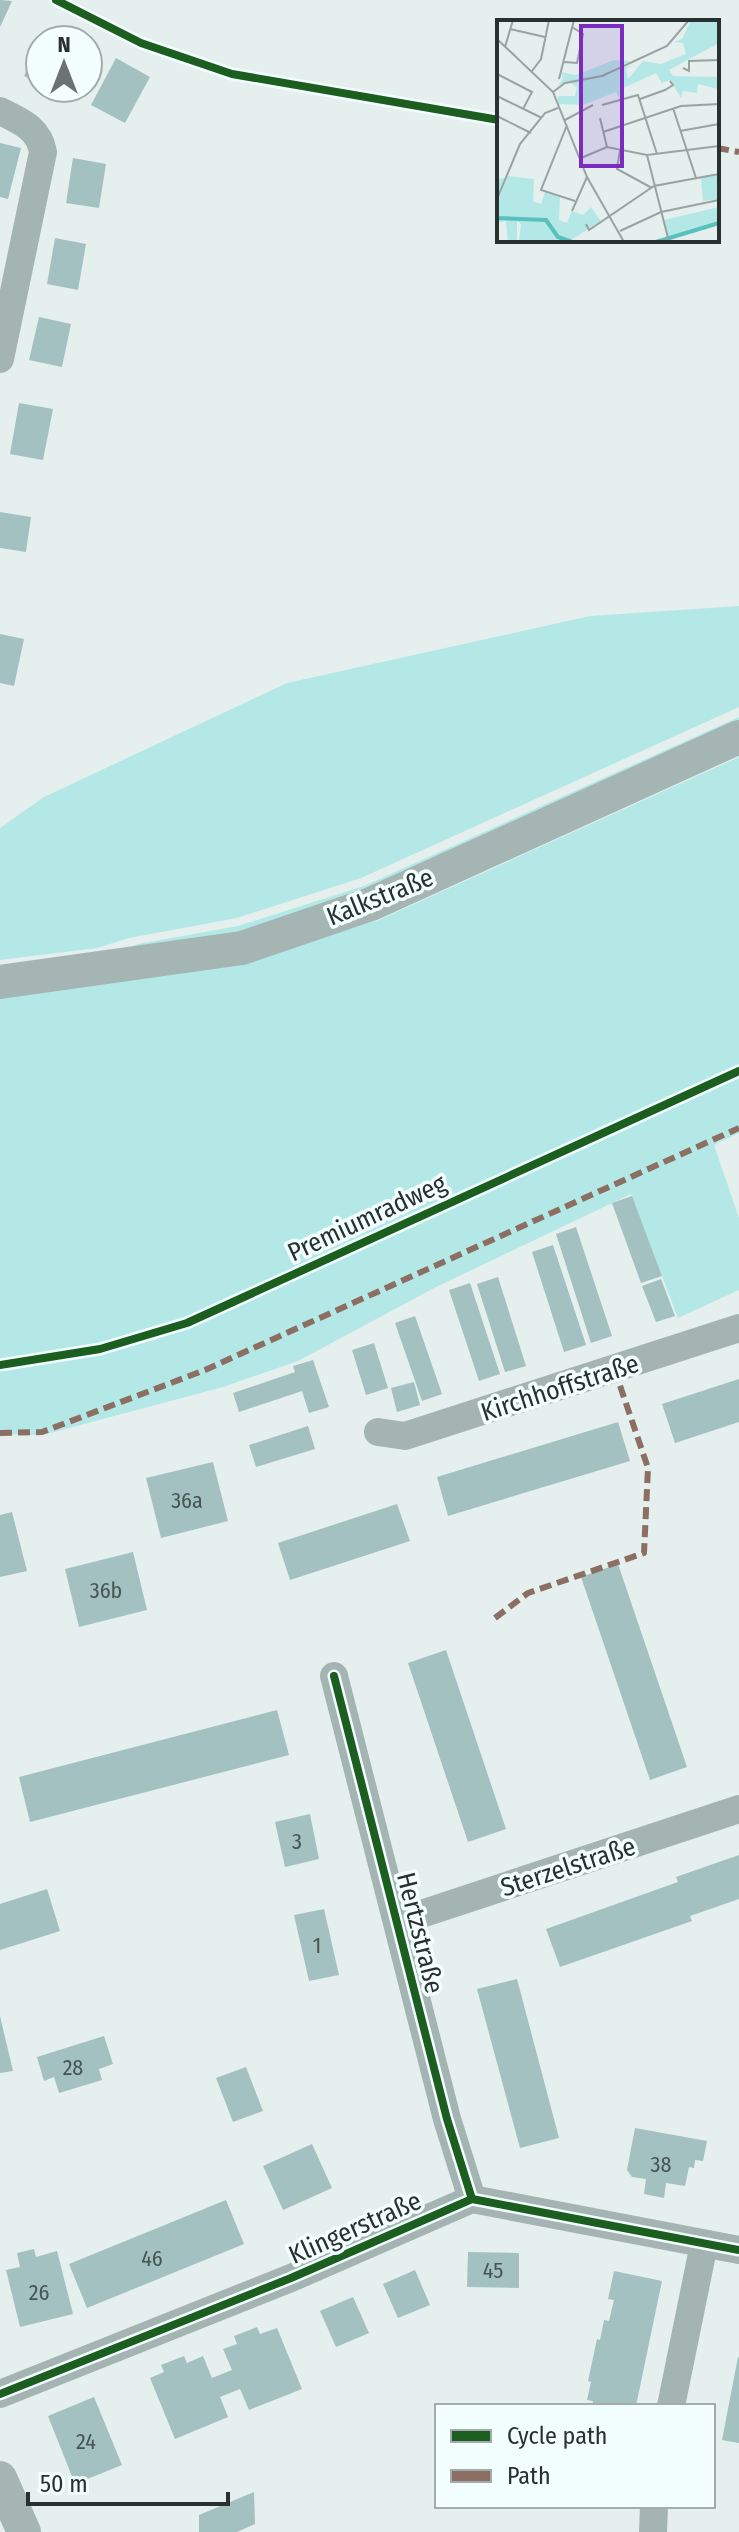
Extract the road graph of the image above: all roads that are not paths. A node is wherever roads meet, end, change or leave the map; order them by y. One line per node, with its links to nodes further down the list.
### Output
1 (0, 111): 2 (street)
2 (0, 359)
3 (739, 737): 4 (main road, Kalkstraße)
4 (0, 982)
5 (739, 1328): 6 (street, Kirchhoffstraße)
6 (378, 1432)
7 (334, 1676): 9 (street, Hertzstraße)
8 (739, 1809): 9 (street, Sterzelstraße)
9 (397, 1922): 10 (street, Hertzstraße)
10 (472, 2199): 11 (street); 13 (street, Klingerstraße)
11 (704, 2244): 12 (street); 14 (street)
12 (739, 2250)
13 (0, 2394)
14 (671, 2404)
15 (0, 2478): 17 (main road)
16 (654, 2508): 18 (street)
17 (24, 2532)
18 (653, 2532)

